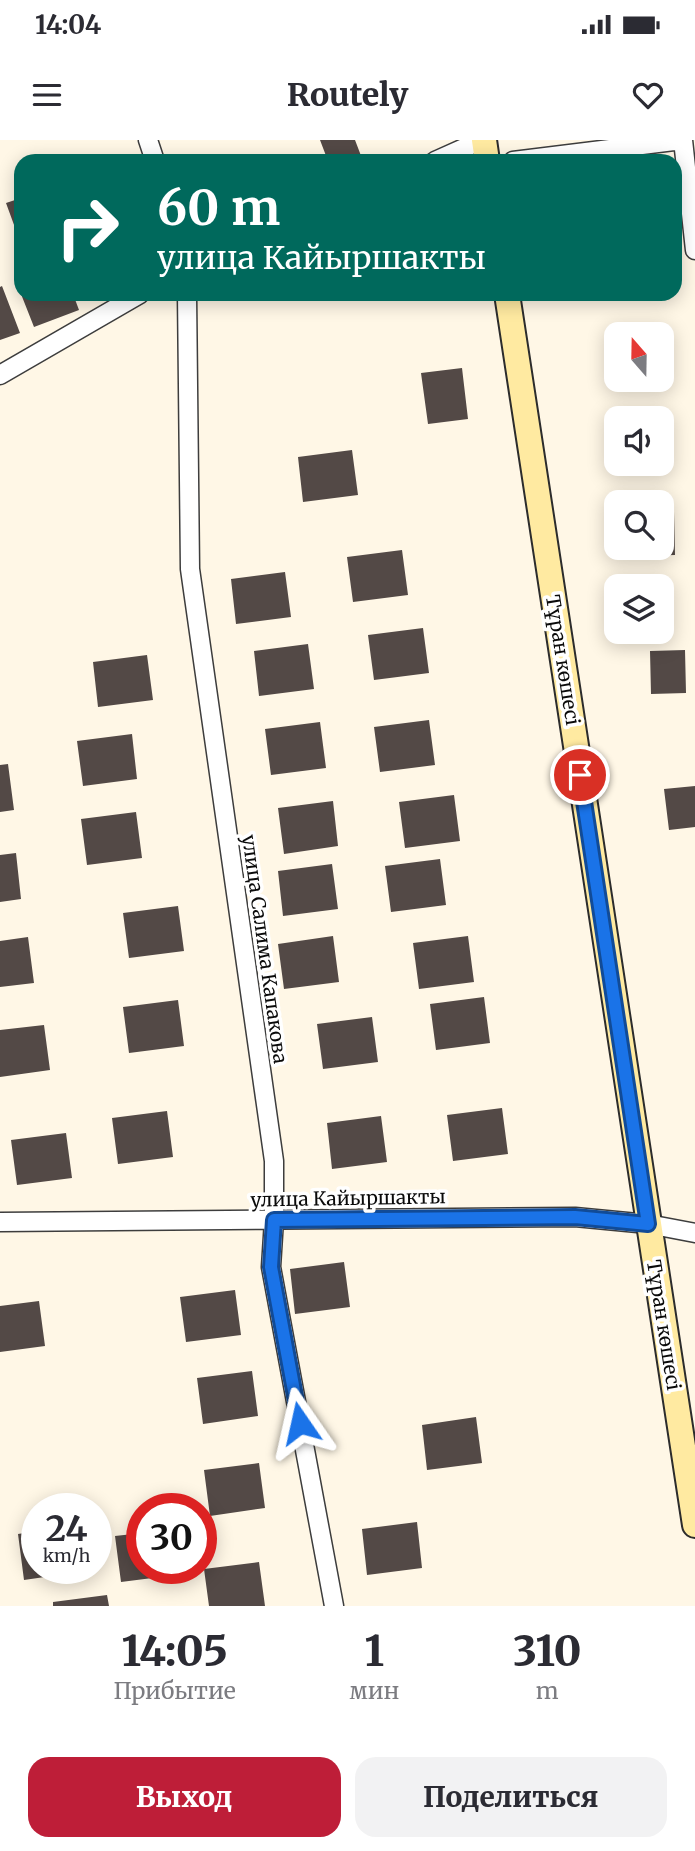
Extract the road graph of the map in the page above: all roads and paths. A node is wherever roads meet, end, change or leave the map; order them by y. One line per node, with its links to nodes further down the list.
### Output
1 (483, 140): 3 (street)
2 (682, 140): 4 (street); 5 (street)
3 (451, 154)
4 (569, 154)
5 (695, 250)
6 (128, 301): 9 (street)
7 (187, 301): 10 (street, улица Салима Капакова)
8 (508, 301): 12 (street, Тұран көшесі)
9 (0, 375)
10 (274, 1220): 11 (street, улица Кайыршакты); 12 (street, улица Кайыршакты); 15 (street, улица Салима Капакова)
11 (0, 1222)
12 (648, 1224): 13 (street, улица Кайыршакты); 14 (street, Тұран көшесі)
13 (695, 1233)
14 (695, 1525)
15 (334, 1606)

